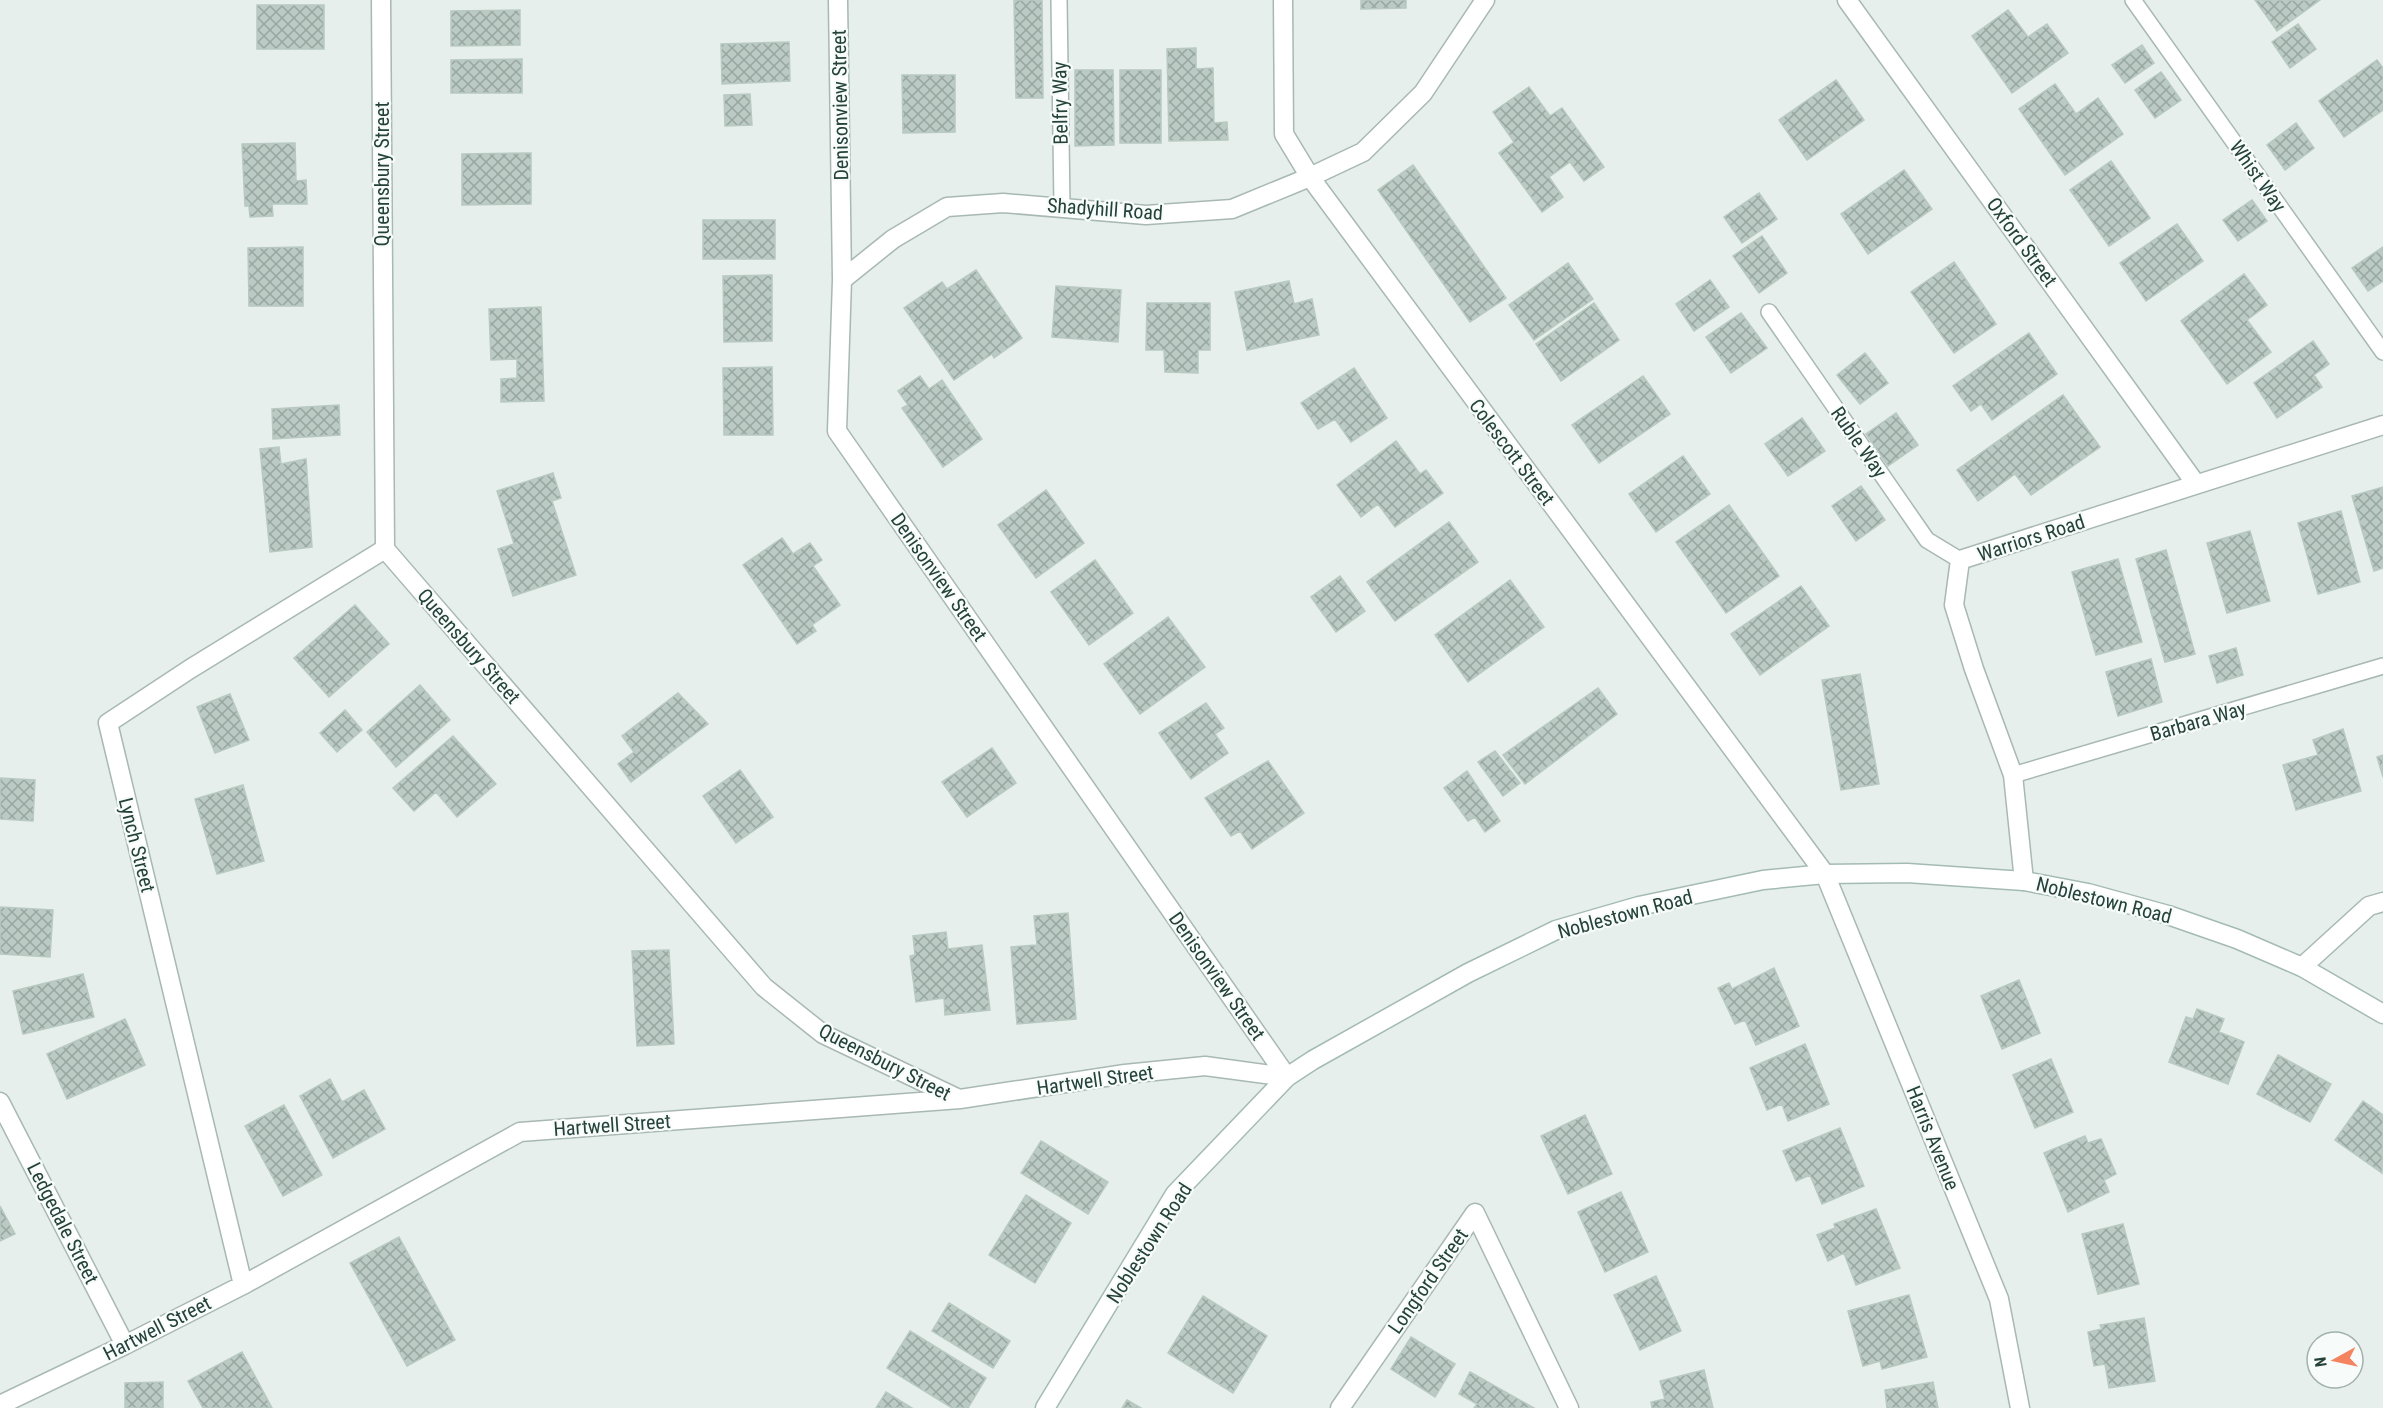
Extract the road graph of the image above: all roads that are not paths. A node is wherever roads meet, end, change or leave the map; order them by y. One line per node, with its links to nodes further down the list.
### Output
1 (381, 0): 15 (street, Queensbury Street)
2 (838, 0): 10 (street, Denisonview Street)
3 (1059, 0): 9 (lane, Belfry Way)
4 (1283, 0): 8 (street, Colescott Street)
5 (1485, 0): 8 (street, Shadyhill Road)
6 (1848, 0): 14 (street, Oxford Street)
7 (2133, 0): 12 (lane, Whist Way)
8 (1310, 177): 9 (street, Shadyhill Road); 19 (street, Colescott Street)
9 (1062, 206): 10 (street, Shadyhill Road)
10 (842, 280): 24 (street, Denisonview Street)
11 (1769, 312): 16 (lane, Ruble Way)
12 (2383, 352)
13 (2383, 425): 14 (street, Warriors Road)
14 (2196, 484): 16 (street, Warriors Road)
15 (385, 549): 25 (street, Queensbury Street); 27 (street, Lynch Street)
16 (1960, 560): 18 (street, Warriors Road)
17 (2383, 666): 18 (lane, Barbara Way)
18 (2013, 775): 20 (street, Warriors Road)
19 (1825, 874): 20 (street, Noblestown Road); 24 (street, Noblestown Road); 33 (street, Harris Avenue)
20 (2024, 881): 22 (street, Noblestown Road)
21 (2383, 902): 22 (street)
22 (2302, 967): 23 (street, Noblestown Road)
23 (2383, 1014)
24 (1287, 1077): 25 (street, Hartwell Street); 30 (street, Noblestown Road)
25 (960, 1099): 27 (street, Hartwell Street)
26 (0, 1102): 28 (street, Ledgedale Street)
27 (243, 1285): 28 (street, Hartwell Street)
28 (125, 1345): 29 (street, Hartwell Street)
29 (0, 1405)
30 (1045, 1408)
31 (1340, 1408): 32 (street, Longford Street)
32 (1569, 1408)
33 (2020, 1408)

